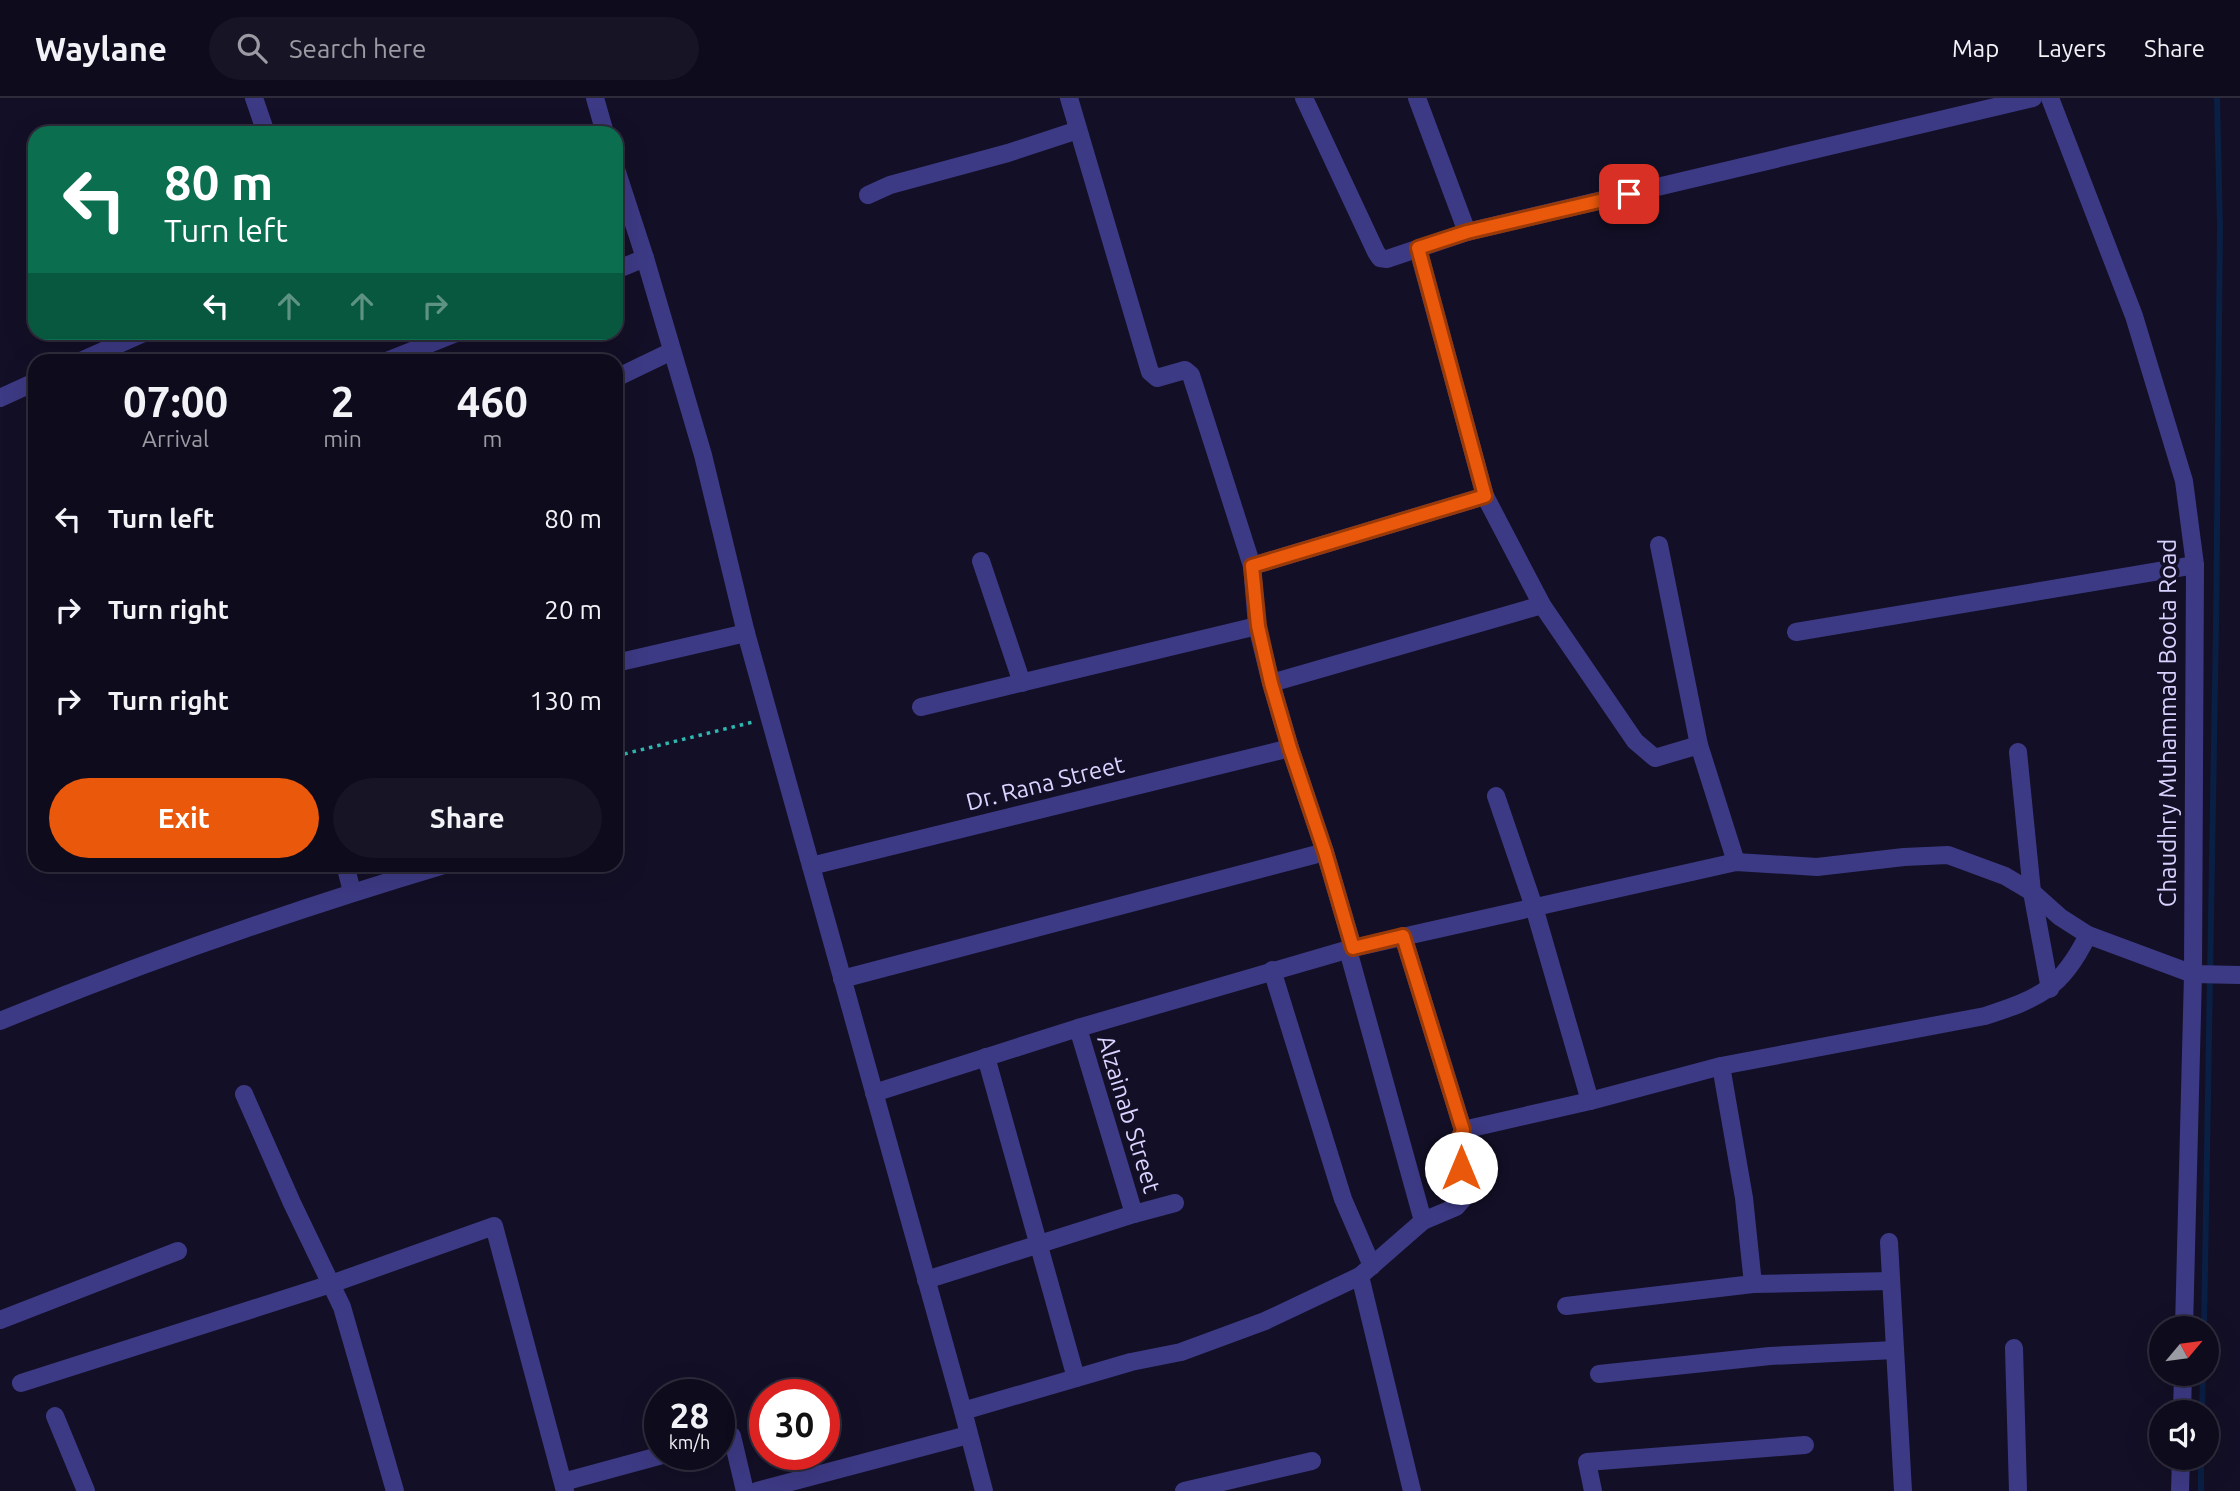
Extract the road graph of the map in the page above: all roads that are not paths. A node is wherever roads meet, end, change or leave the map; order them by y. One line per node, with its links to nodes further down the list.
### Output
1 (254, 98): 8 (street)
2 (595, 98): 9 (street)
3 (1069, 98): 10 (street)
4 (1304, 98): 14 (street)
5 (1417, 98): 13 (street)
6 (2033, 98): 13 (street)
7 (2050, 98): 28 (street, Chaudhry Muhammad Boota Road)
8 (264, 126)
9 (603, 126)
10 (1077, 130): 12 (street); 29 (street)
11 (623, 190): 15 (street)
12 (868, 195)
13 (1467, 232): 14 (street)
14 (1418, 248): 25 (street)
15 (645, 258): 16 (street); 19 (street)
16 (623, 267)
17 (128, 340): 20 (street)
18 (439, 340): 21 (street)
19 (672, 351): 22 (street); 33 (street)
20 (96, 354)
21 (404, 354)
22 (623, 375)
23 (28, 385): 24 (street)
24 (0, 398)
25 (1485, 496): 29 (street); 30 (street)
26 (1659, 545): 38 (street)
27 (981, 561): 35 (street)
28 (2195, 565): 32 (street); 54 (street, Chaudhry Muhammad Boota Road)
29 (1252, 566): 31 (street)
30 (1542, 605): 36 (street); 38 (street)
31 (1258, 626): 35 (street); 36 (street)
32 (1796, 632)
33 (746, 633): 34 (street); 44 (street)
34 (623, 661)
35 (1022, 683): 37 (street)
36 (1271, 683): 39 (street)
37 (921, 707)
38 (1699, 745): 43 (street)
39 (1290, 748): 42 (street); 44 (street, Dr. Rana Street)
40 (2018, 752): 48 (street)
41 (1496, 796): 49 (street)
42 (1325, 852): 52 (street); 56 (street)
43 (1737, 862): 48 (street); 49 (street)
44 (811, 866): 56 (street)
45 (347, 872): 47 (street)
46 (420, 872): 47 (street)
47 (352, 892): 58 (street)
48 (2032, 892): 50 (street); 57 (street)
49 (1534, 907): 51 (street); 64 (street)
50 (2088, 935): 54 (street); 57 (street)
51 (1403, 936): 52 (street); 65 (street)
52 (1350, 949): 53 (street); 68 (street)
53 (1272, 970): 59 (street); 72 (street)
54 (2193, 974): 55 (street); 78 (street, Chaudhry Muhammad Boota Road)
55 (2235, 974)
56 (842, 979): 63 (street)
57 (2050, 989): 61 (street)
58 (0, 1021)
59 (1078, 1028): 60 (street); 67 (street, Alzainab Street)
60 (986, 1057): 63 (street); 70 (street)
61 (1721, 1066): 64 (street); 76 (street)
62 (244, 1094): 75 (street)
63 (874, 1094): 73 (street)
64 (1590, 1101): 65 (street)
65 (1463, 1130): 68 (street)
66 (1175, 1203): 67 (street)
67 (1134, 1214): 70 (street)
68 (1423, 1221): 72 (street)
69 (1889, 1242): 74 (street)
70 (1040, 1244): 73 (street); 83 (street)
71 (178, 1251): 79 (street)
72 (1366, 1271): 83 (street); 101 (street)
73 (926, 1280): 85 (street)
74 (1891, 1281): 76 (street); 81 (street)
75 (331, 1284): 84 (street); 94 (street); 96 (street)
76 (1753, 1284): 77 (street)
77 (1566, 1306)
78 (2184, 1316)
79 (0, 1320)
80 (2014, 1348): 104 (street)
81 (1895, 1350): 82 (street); 103 (street)
82 (1599, 1374)
83 (1076, 1378): 85 (street)
84 (21, 1383)
85 (963, 1411): 87 (street)
86 (55, 1416): 95 (street)
87 (968, 1435): 93 (street); 99 (street)
88 (1805, 1445): 102 (street)
89 (735, 1449): 97 (street)
90 (644, 1461): 94 (street)
91 (1312, 1461): 100 (street)
92 (2181, 1470): 105 (street)
93 (792, 1486): 98 (street)
94 (564, 1487)
95 (86, 1491)
96 (395, 1491)
97 (745, 1491)
98 (757, 1491)
99 (984, 1491)
100 (1184, 1491)
101 (1412, 1491)
102 (1593, 1491)
103 (1903, 1491)
104 (2018, 1491)
105 (2180, 1491)

